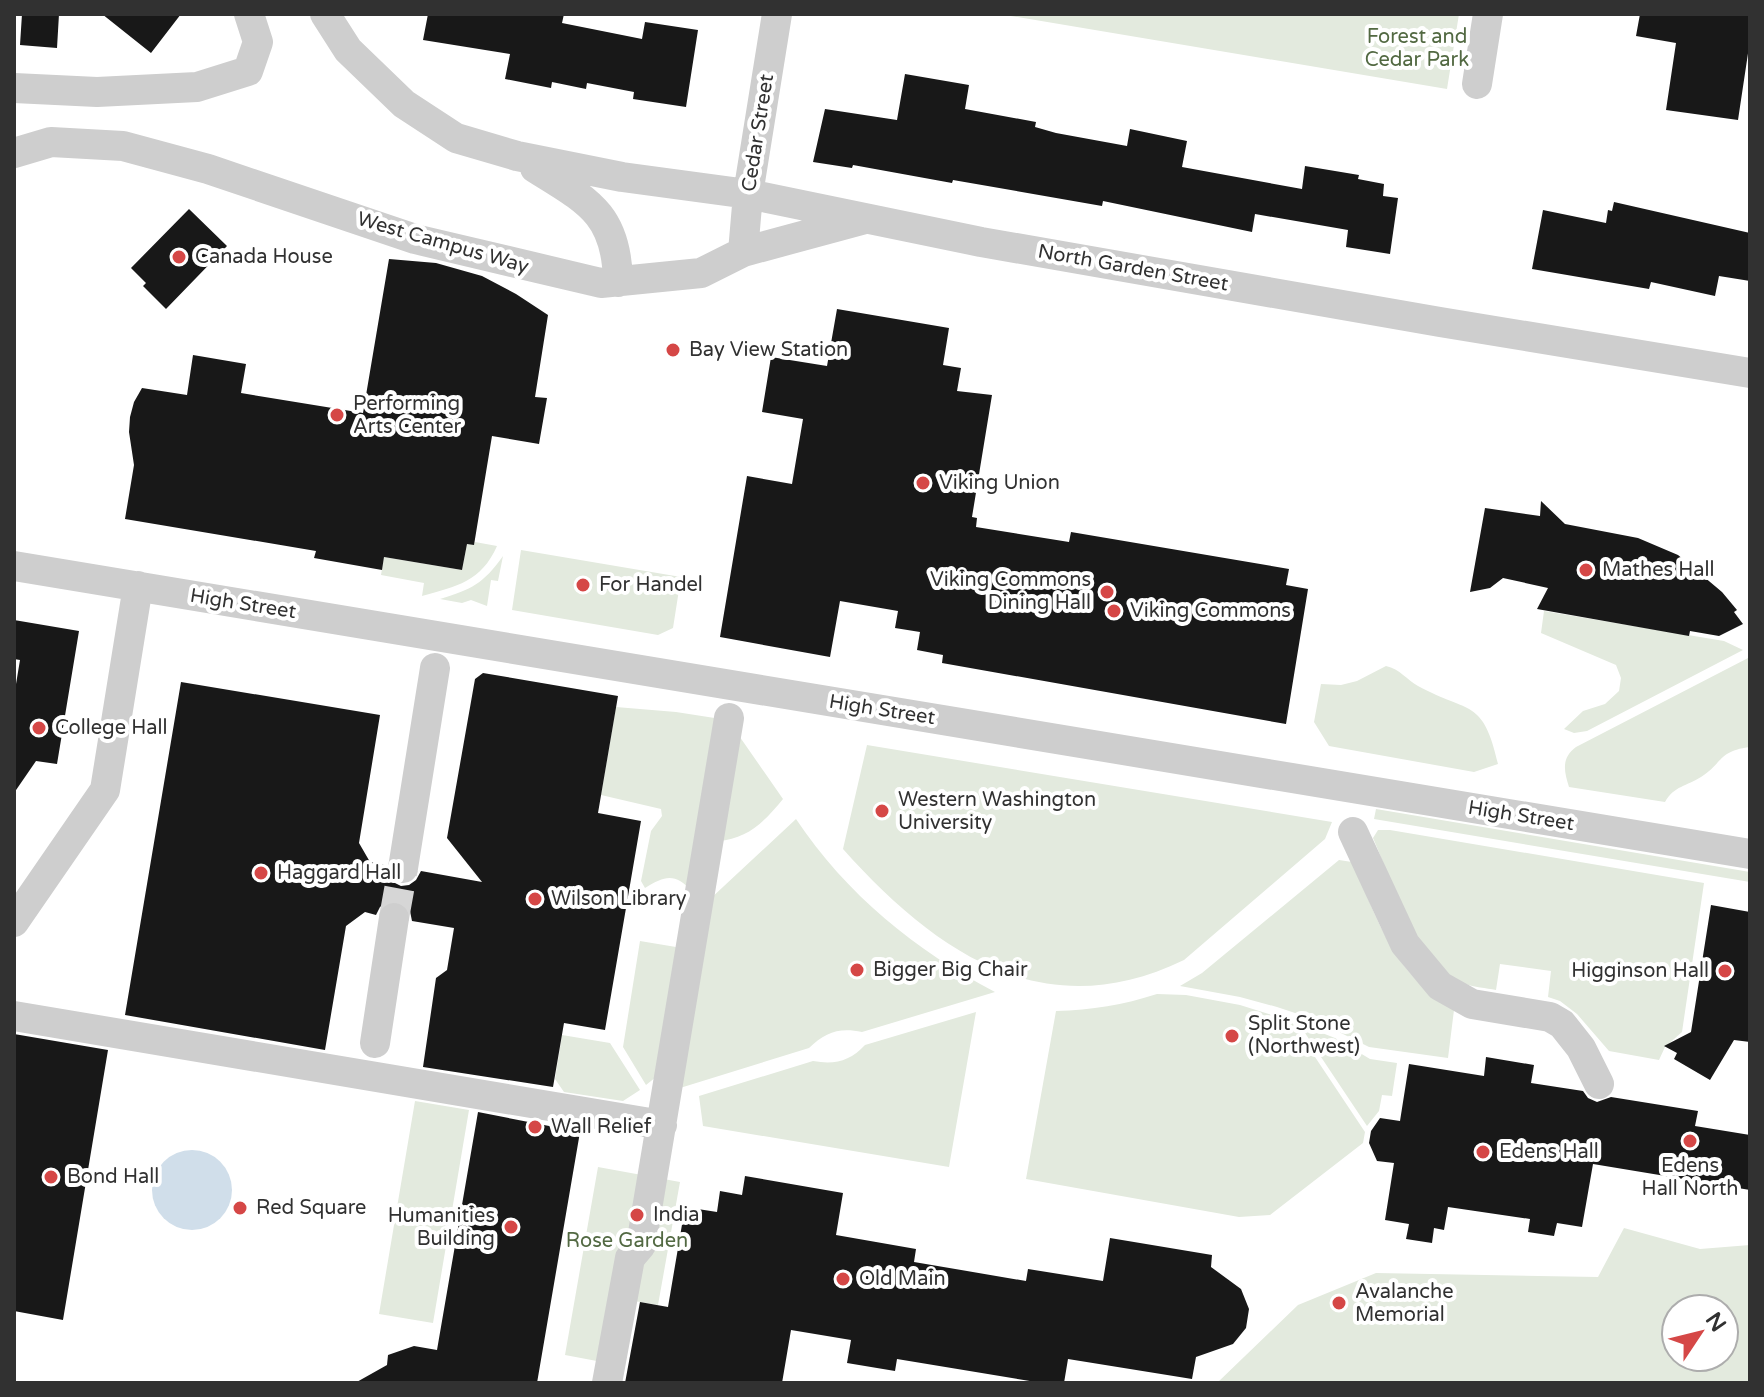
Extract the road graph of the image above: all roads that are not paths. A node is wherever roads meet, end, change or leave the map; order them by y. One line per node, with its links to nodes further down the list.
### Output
1 (249, 14): 6 (street)
2 (325, 14): 8 (street, North Garden Street)
3 (777, 14): 9 (street, Cedar Street)
4 (1488, 14): 5 (street)
5 (1477, 84)
6 (14, 88)
7 (14, 153): 12 (street, West Campus Way)
8 (517, 156): 9 (street, North Garden Street); 12 (street, North Garden Street)
9 (748, 194): 10 (street, North Garden Street); 11 (street, Cedar Street)
10 (872, 217): 11 (street, West Campus Way); 13 (street, North Garden Street)
11 (743, 252): 12 (street, West Campus Way)
12 (618, 282)
13 (1750, 373)
14 (14, 566): 15 (street, High Street)
15 (138, 586): 19 (street, High Street); 22 (street)
16 (435, 668): 20 (street)
17 (729, 718): 26 (street)
18 (1353, 832): 25 (street)
19 (1750, 854)
20 (403, 868)
21 (394, 918): 24 (street)
22 (14, 922)
23 (14, 1016): 26 (street)
24 (375, 1043)
25 (1599, 1084)
26 (662, 1125): 27 (street)
27 (607, 1383)

